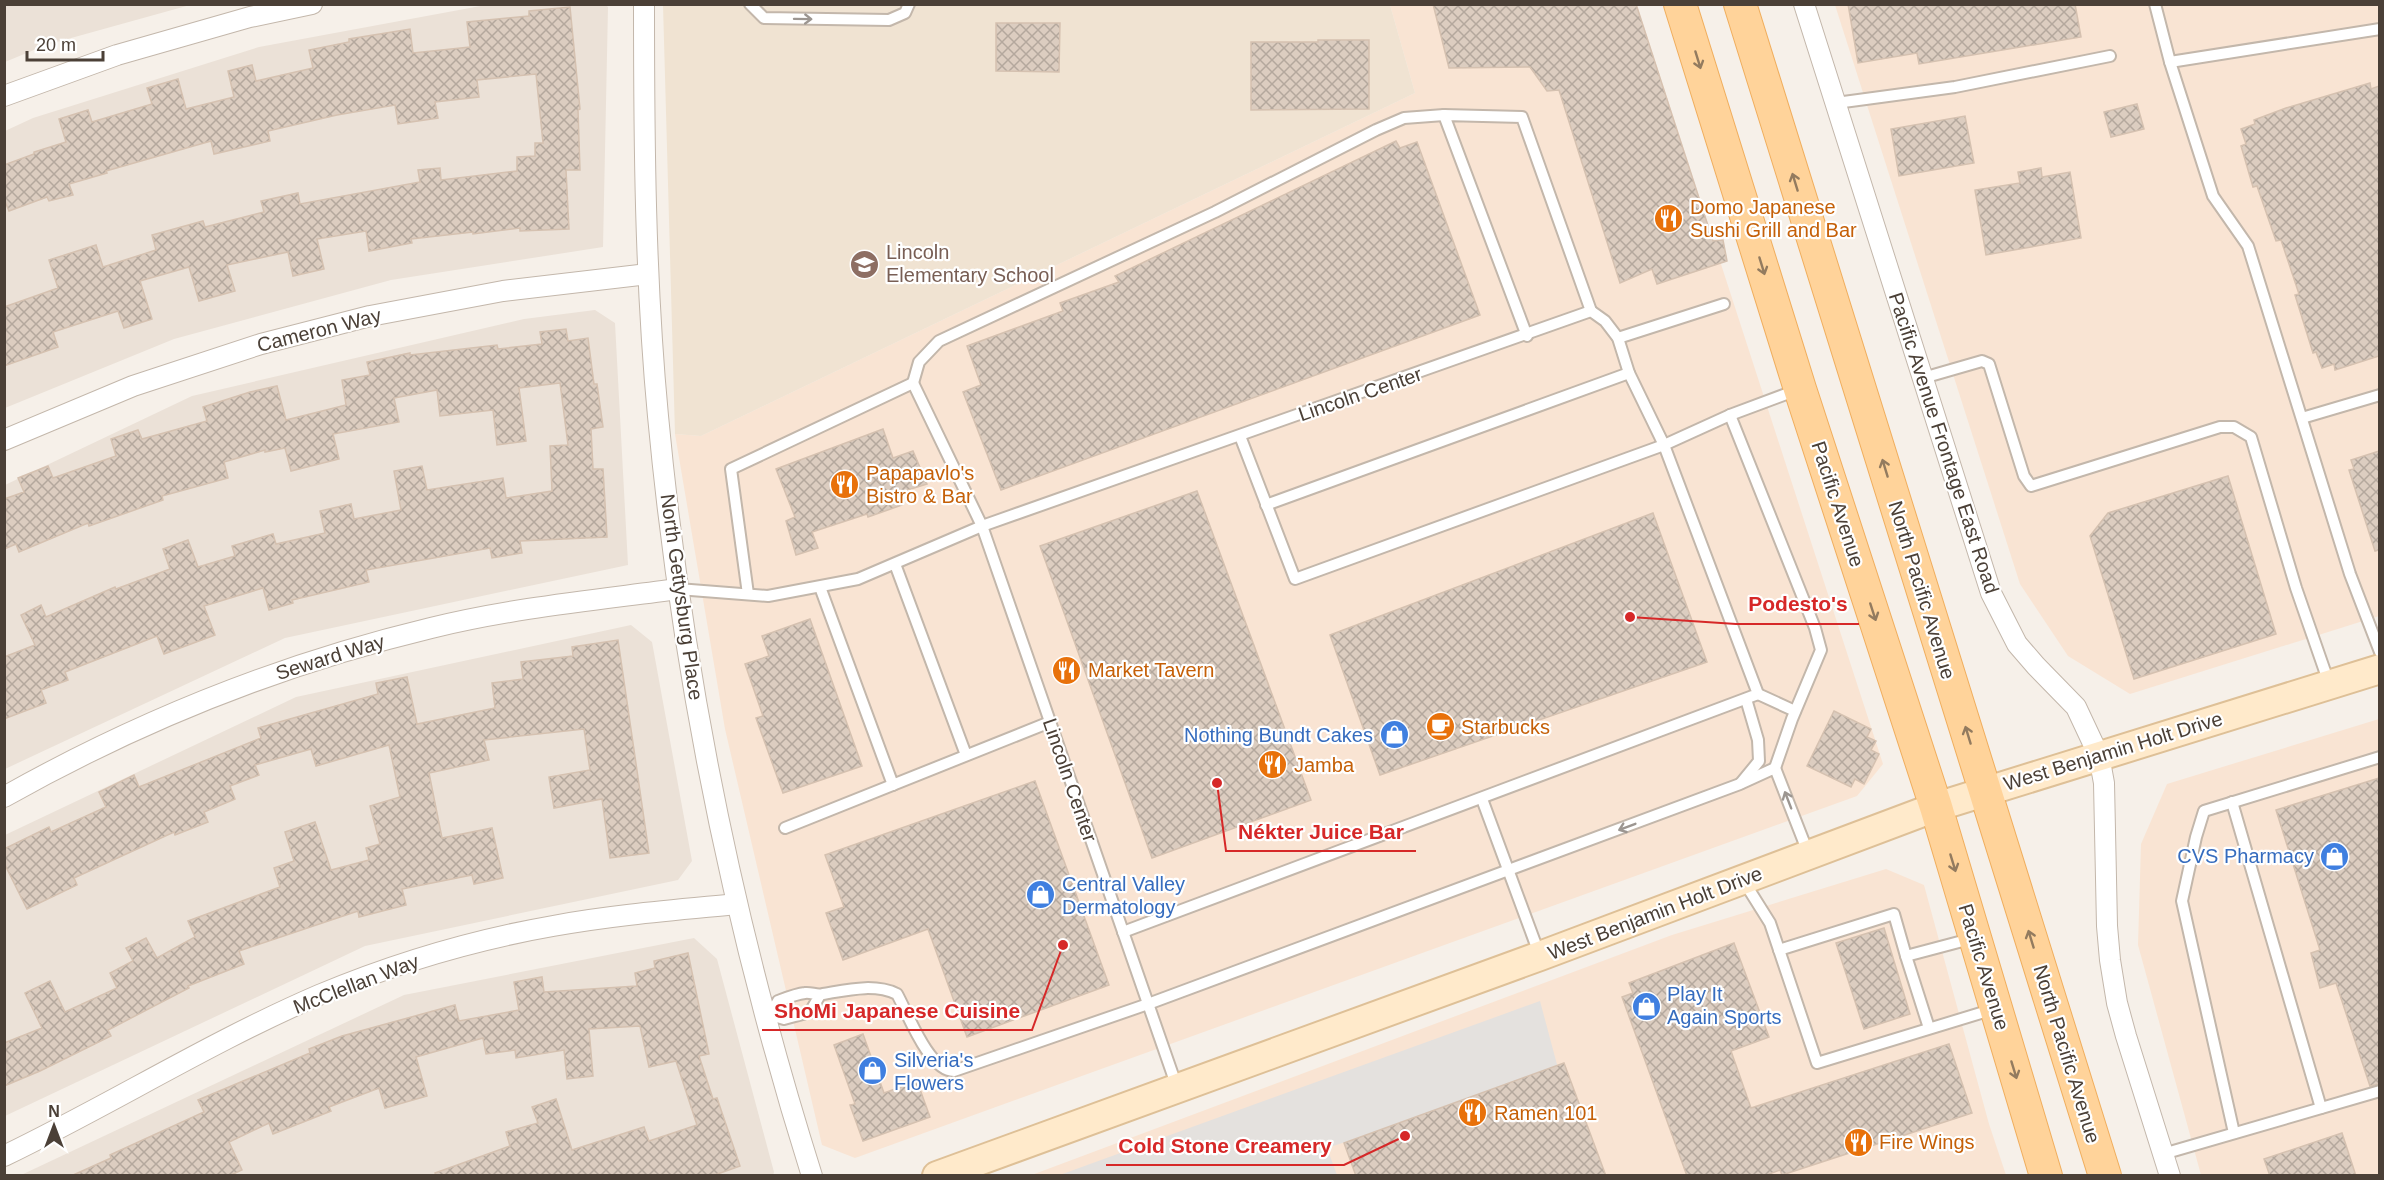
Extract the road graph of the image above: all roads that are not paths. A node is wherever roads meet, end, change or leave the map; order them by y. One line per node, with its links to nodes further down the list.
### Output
1 (312, 4): 12 (street)
2 (644, 4): 15 (street, North Gettysburg Place)
3 (750, 4): 4 (lane, one-way to 4)
4 (909, 4)
5 (1680, 4): 23 (main road, Pacific Avenue, one-way to 23)
6 (1740, 4): 49 (main road, North Pacific Avenue, one-way to 6)
7 (1804, 4): 13 (street, Pacific Avenue Frontage East Road)
8 (2155, 4): 11 (lane)
9 (2379, 29): 11 (lane)
10 (2110, 56): 13 (lane)
11 (2170, 62): 26 (lane)
12 (4, 96)
13 (1836, 103): 21 (street, Pacific Avenue Frontage East Road)
14 (1444, 116): 17 (lane); 18 (lane); 22 (lane)
15 (648, 274): 28 (street, Cameron Way); 34 (street, North Gettysburg Place)
16 (1724, 304): 19 (lane)
17 (1591, 312): 18 (lane, Lincoln Center); 19 (lane)
18 (1527, 336): 27 (lane, Lincoln Center)
19 (1618, 338): 20 (lane)
20 (1629, 373): 29 (lane); 30 (lane)
21 (1923, 378): 38 (lane); 44 (street, Pacific Avenue Frontage East Road)
22 (913, 383): 31 (lane); 35 (lane)
23 (1800, 388): 25 (lane); 53 (main road, Pacific Avenue, one-way to 53)
24 (2379, 395): 26 (lane)
25 (1730, 415): 29 (lane); 41 (lane)
26 (2302, 418): 36 (lane)
27 (1240, 436): 30 (lane); 31 (lane, Lincoln Center)
28 (4, 440)
29 (1664, 445): 30 (lane); 39 (lane)
30 (1266, 505)
31 (982, 526): 32 (lane, Lincoln Center); 42 (lane, Lincoln Center)
32 (895, 564): 33 (lane, Lincoln Center); 43 (lane)
33 (819, 587): 35 (lane, Lincoln Center); 48 (lane)
34 (678, 589): 35 (lane, Lincoln Center); 50 (street, Seward Way); 58 (street, North Gettysburg Place)
35 (748, 594)
36 (2379, 652)
37 (2379, 669): 38 (main road, West Benjamin Holt Drive)
38 (2329, 684): 44 (main road, West Benjamin Holt Drive)
39 (1758, 694): 40 (lane); 41 (lane)
40 (1746, 699): 47 (lane); 51 (lane)
41 (1795, 711): 46 (lane)
42 (1050, 722): 43 (lane); 59 (lane, Lincoln Center)
43 (966, 755): 48 (lane)
44 (2099, 756): 49 (main road, West Benjamin Holt Drive); 73 (street, Pacific Avenue Frontage East Road)
45 (2379, 757): 52 (lane)
46 (1775, 768): 47 (lane); 55 (lane, one-way to 46)
47 (1740, 784): 56 (lane, one-way to 56)
48 (893, 785): 54 (lane)
49 (1985, 791): 53 (main road, West Benjamin Holt Drive); 78 (main road, North Pacific Avenue, one-way to 49)
50 (4, 797)
51 (1482, 799): 56 (lane); 59 (lane)
52 (2232, 802): 71 (lane); 72 (lane)
53 (1935, 807): 55 (main road, West Benjamin Holt Drive); 60 (main road, Pacific Avenue, one-way to 60)
54 (785, 828)
55 (1809, 855): 57 (main road, West Benjamin Holt Drive)
56 (1509, 872): 62 (lane); 65 (lane)
57 (1743, 879): 61 (lane); 62 (main road, West Benjamin Holt Drive)
58 (737, 904): 67 (street, North Gettysburg Place); 74 (street, McClellan Way)
59 (1123, 932): 65 (lane, Lincoln Center)
60 (1974, 938): 63 (lane); 66 (main road, Pacific Avenue)
61 (1779, 950): 63 (lane); 68 (lane)
62 (1540, 956): 69 (main road, West Benjamin Holt Drive)
63 (1906, 956): 68 (lane)
64 (820, 995): 65 (lane); 67 (lane); 67 (lane)
65 (1148, 1004): 69 (lane, Lincoln Center)
66 (1996, 1008): 68 (lane); 77 (main road, Pacific Avenue, one-way to 77)
67 (768, 1015): 75 (street, North Gettysburg Place)
68 (1929, 1028)
69 (1177, 1088): 76 (main road, West Benjamin Holt Drive)
70 (2379, 1091): 71 (lane)
71 (2321, 1108): 72 (lane)
72 (2234, 1133): 73 (lane)
73 (2163, 1154): 79 (street, Pacific Avenue Frontage East Road)
74 (4, 1156)
75 (812, 1176)
76 (937, 1176)
77 (2046, 1176)
78 (2105, 1176)
79 (2170, 1176)

